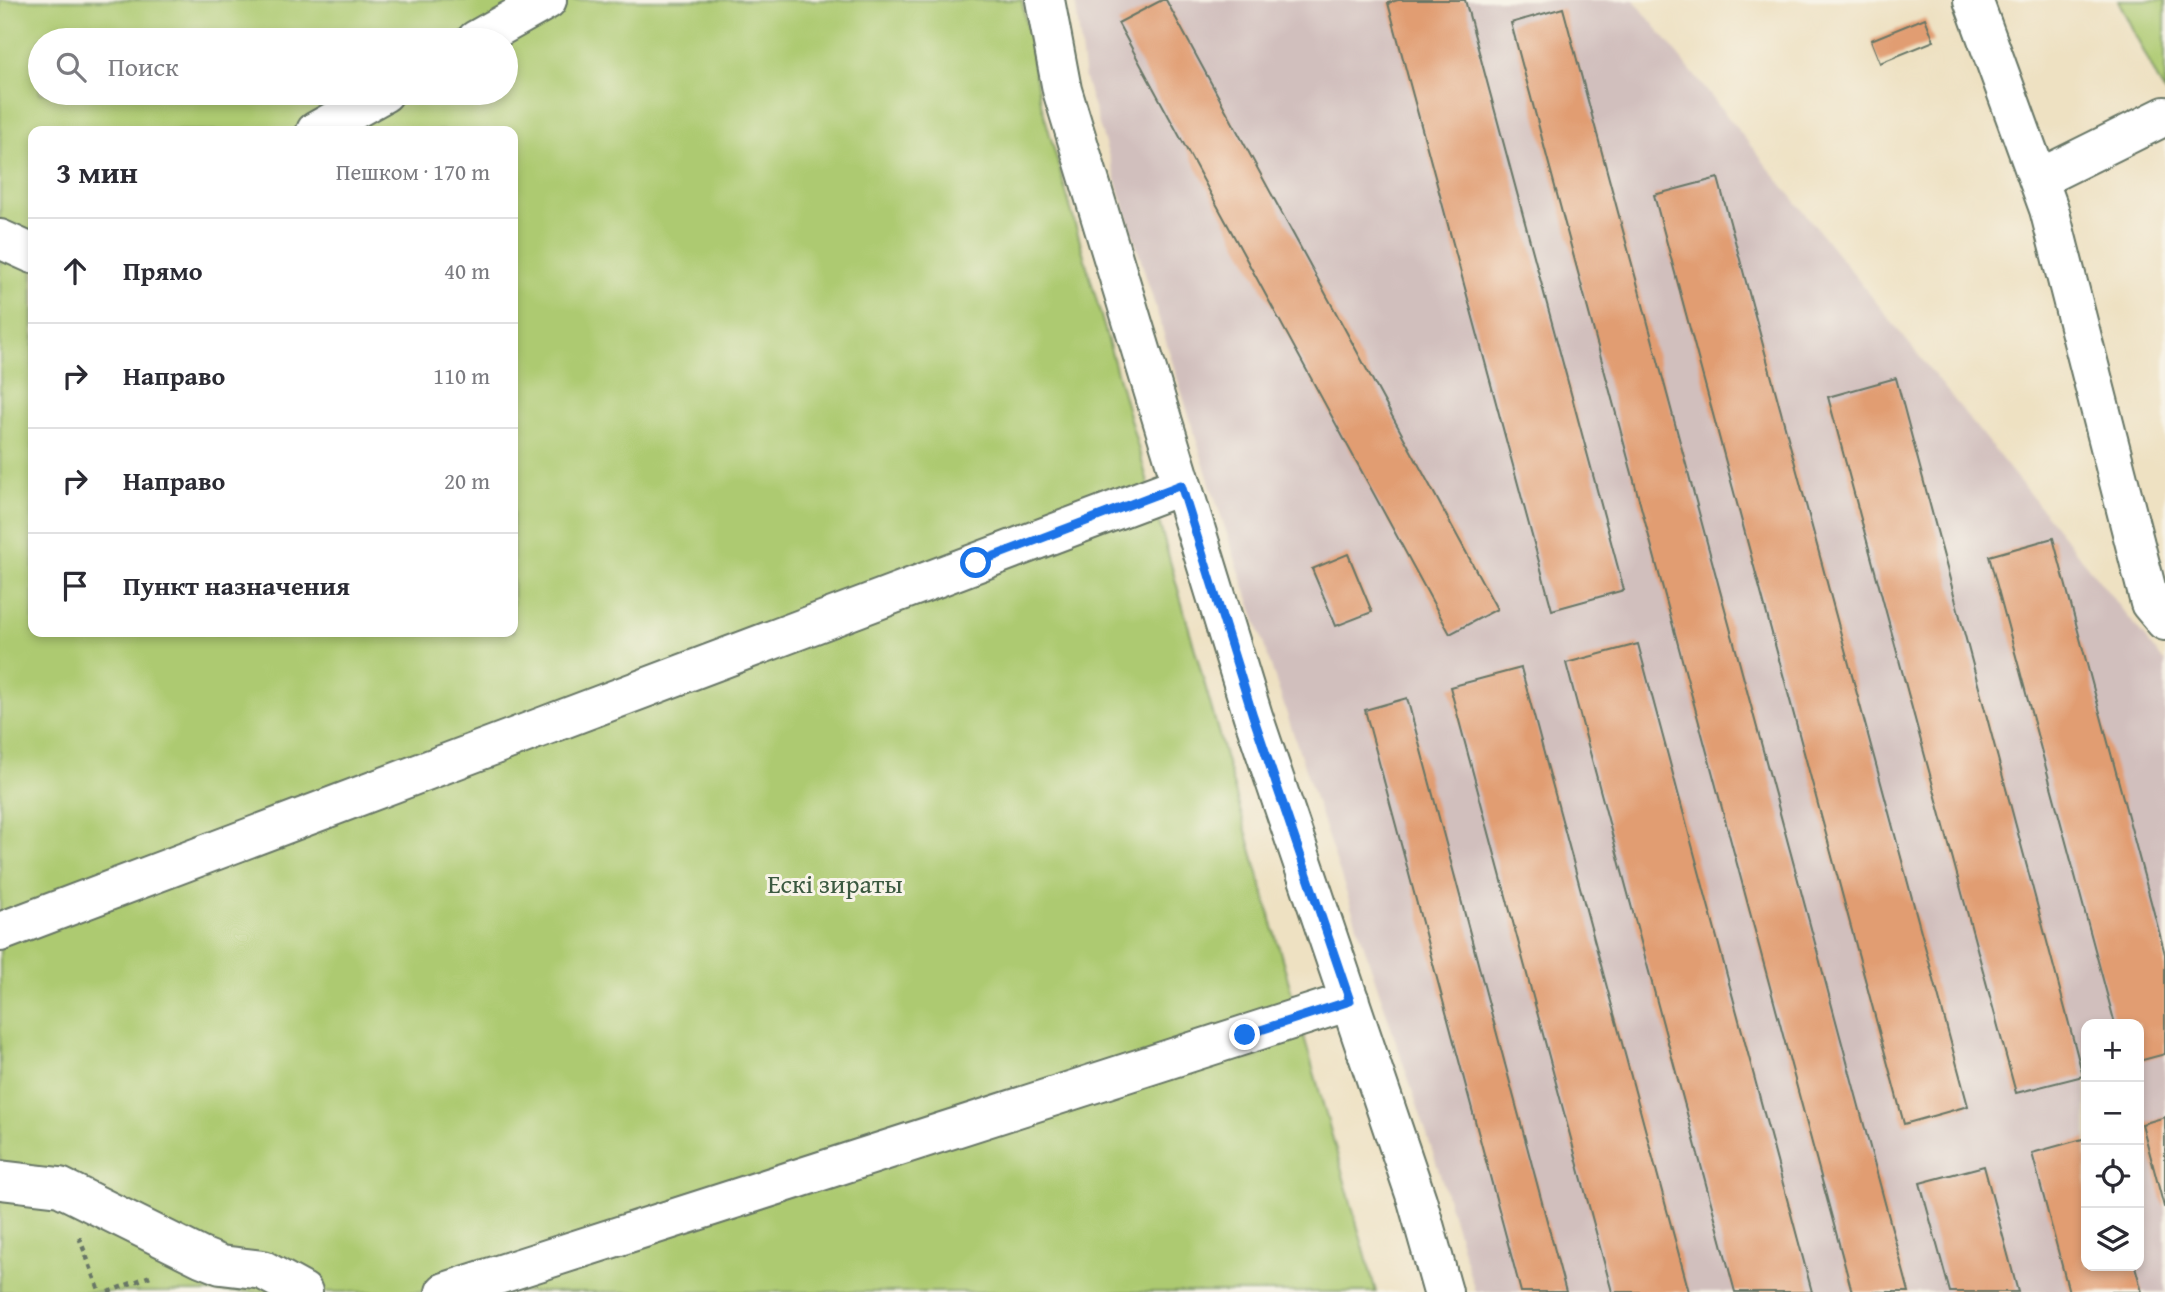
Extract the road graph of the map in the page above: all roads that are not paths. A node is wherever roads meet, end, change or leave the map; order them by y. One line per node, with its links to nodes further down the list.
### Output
1 (547, 0): 4 (street)
2 (1045, 0): 11 (street)
3 (1973, 0): 8 (street)
4 (497, 28)
5 (363, 105): 7 (street)
6 (2165, 116): 8 (street)
7 (325, 126)
8 (2038, 178): 12 (street)
9 (0, 239): 10 (street)
10 (28, 252)
11 (1181, 485): 13 (street); 14 (street)
12 (2165, 621)
13 (0, 932)
14 (1350, 1001): 17 (street); 18 (street)
15 (0, 1180): 16 (street)
16 (303, 1292)
17 (445, 1292)
18 (1443, 1292)

